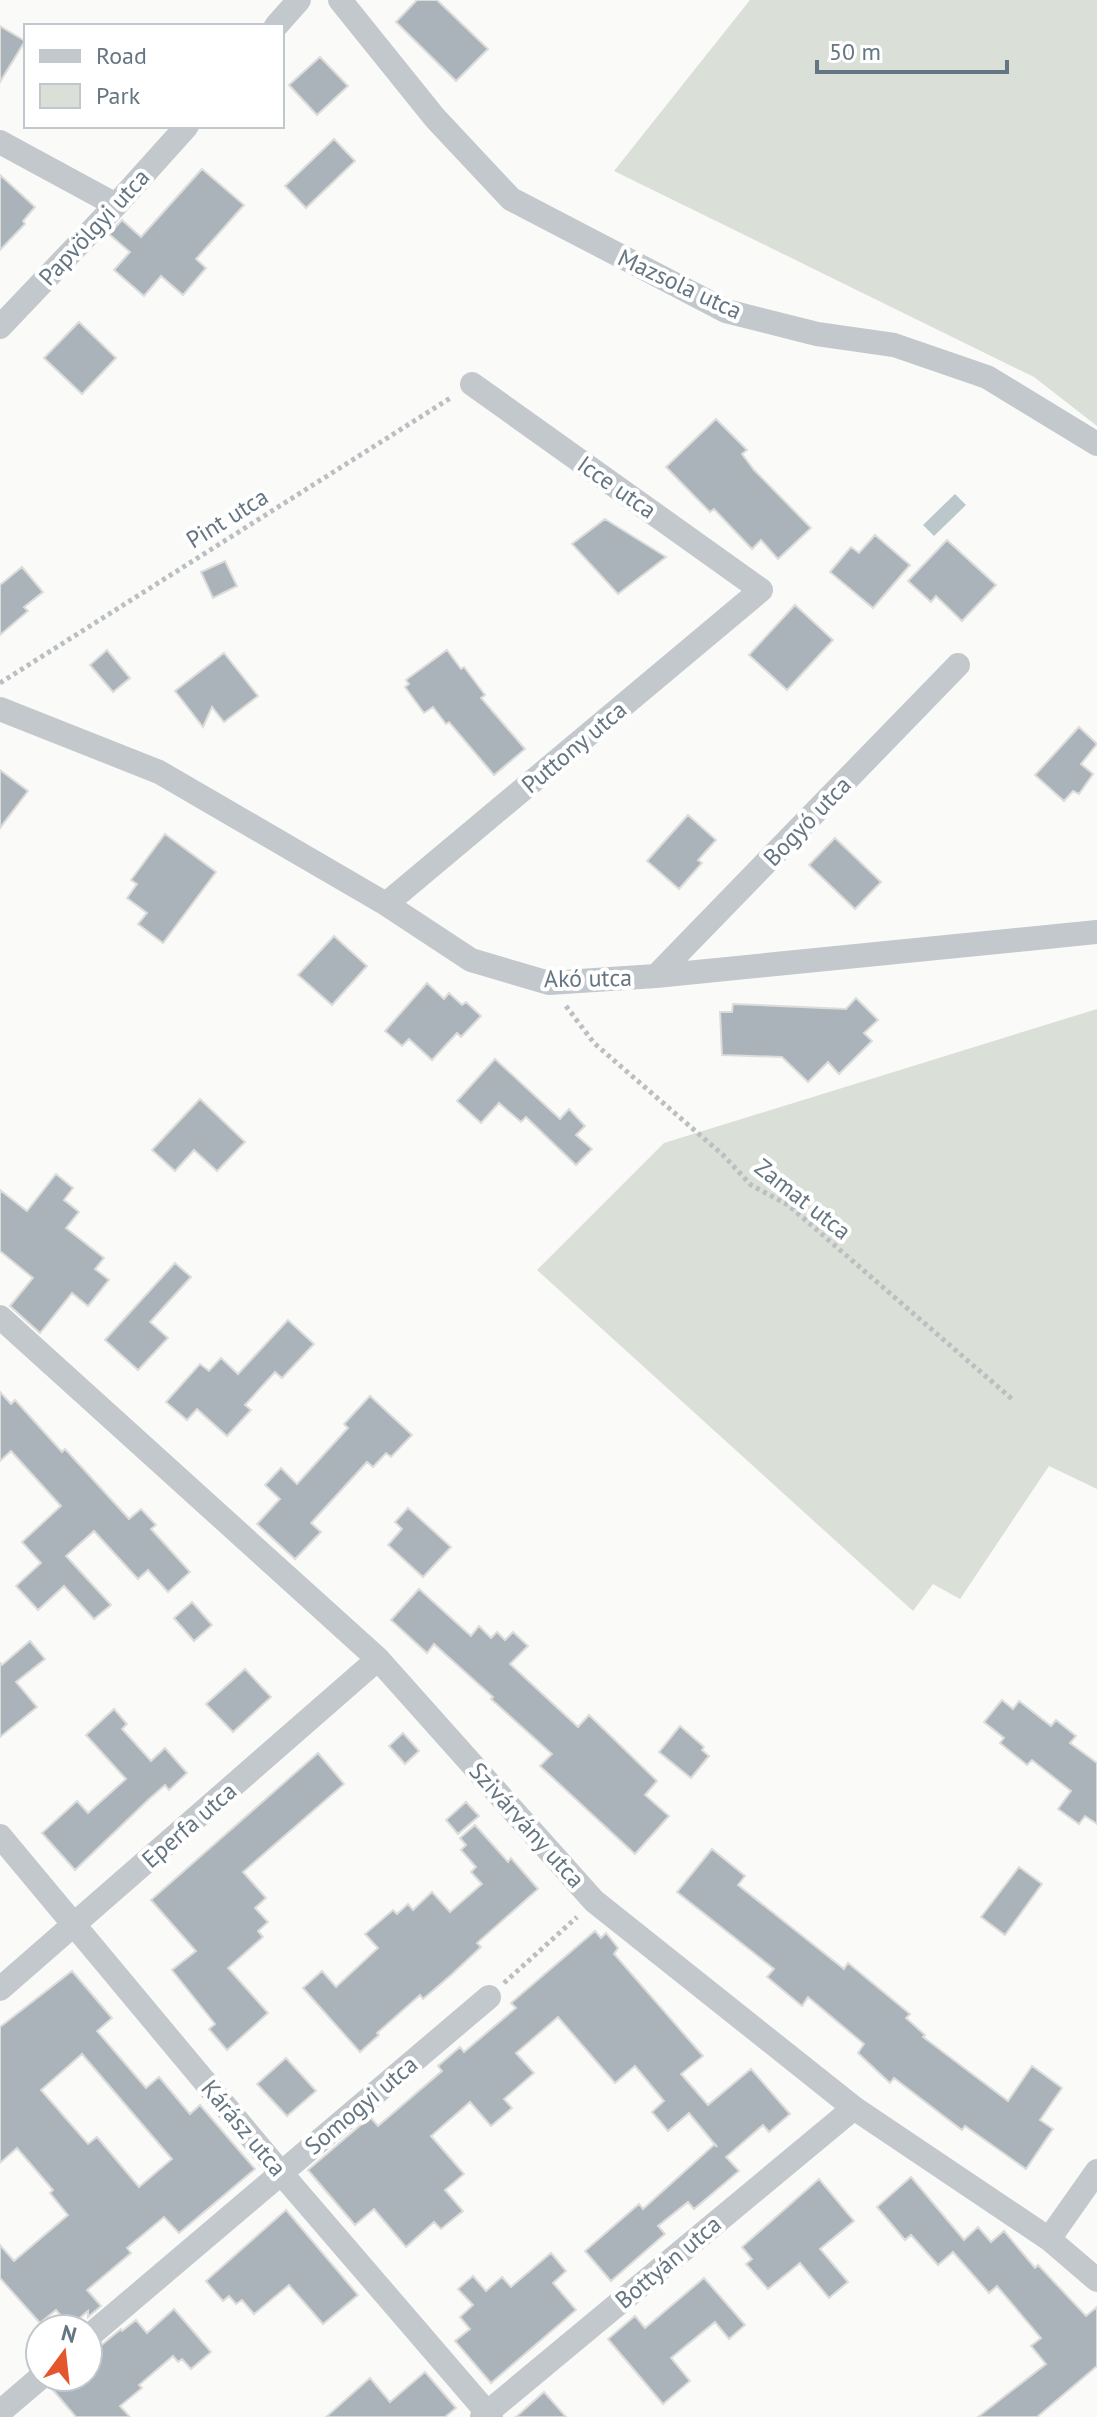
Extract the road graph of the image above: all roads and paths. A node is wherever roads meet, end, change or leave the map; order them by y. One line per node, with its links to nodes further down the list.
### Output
1 (299, 0): 3 (street)
2 (340, 0): 9 (street, Mazsola utca)
3 (278, 24)
4 (185, 128): 6 (street, Papvölgyi utca)
5 (0, 142): 6 (street)
6 (116, 205): 7 (street, Papvölgyi utca)
7 (0, 327)
8 (472, 384): 10 (street, Icce utca); 12 (path, Pint utca)
9 (1097, 444)
10 (761, 590): 14 (street, Puttony utca)
11 (958, 665): 16 (street, Bogyó utca)
12 (0, 683)
13 (0, 709): 14 (street, Akó utca)
14 (386, 904): 17 (street, Akó utca)
15 (1097, 932): 16 (street, Akó utca)
16 (656, 976): 17 (street, Akó utca)
17 (549, 983): 19 (path, Zamat utca)
18 (0, 1317): 20 (street, Szivárvány utca)
19 (1012, 1399)
20 (378, 1659): 22 (street, Szivárvány utca); 23 (street, Eperfa utca)
21 (0, 1836): 23 (street, Kárász utca)
22 (594, 1901): 25 (path); 26 (street, Szivárvány utca)
23 (73, 1927): 24 (street, Eperfa utca); 28 (street, Kárász utca)
24 (0, 1989)
25 (489, 1997): 28 (street, Somogyi utca)
26 (854, 2108): 29 (street, Szivárvány utca); 34 (street, Bottyán utca)
27 (1097, 2171): 29 (street)
28 (281, 2173): 31 (street, Somogyi utca); 34 (street, Kárász utca)
29 (1049, 2239): 30 (street, Szivárvány utca)
30 (1097, 2280)
31 (104, 2323)
32 (24, 2392): 33 (street)
33 (0, 2412)
34 (487, 2416)

